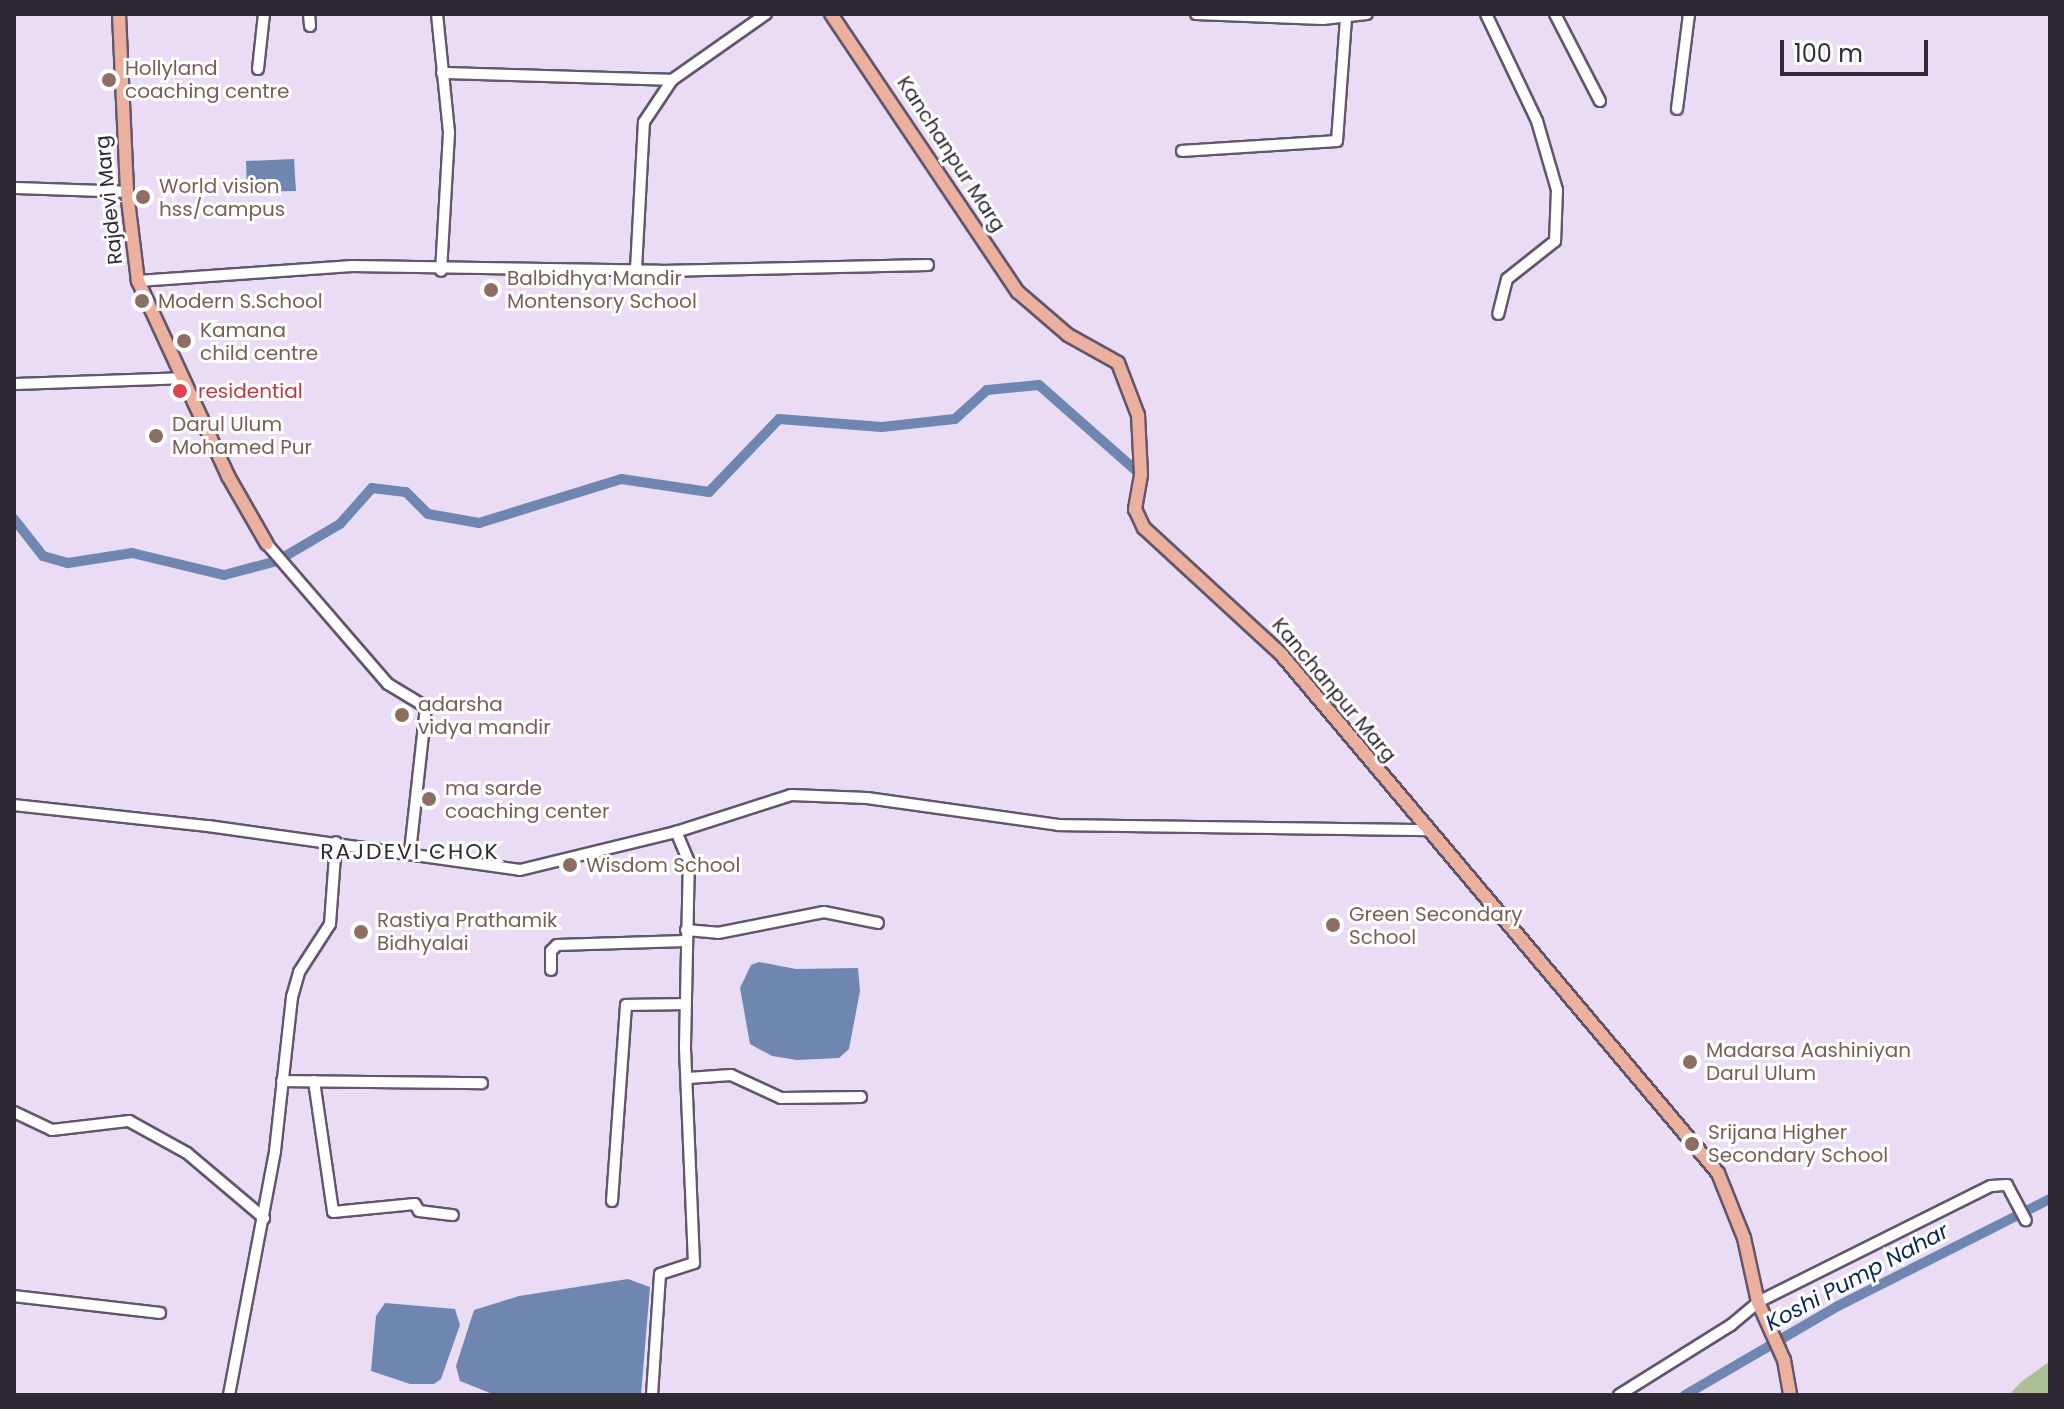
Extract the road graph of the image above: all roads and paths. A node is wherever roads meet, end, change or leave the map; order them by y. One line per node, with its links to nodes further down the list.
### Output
1 (119, 14): 22 (main road, Rajdevi Marg)
2 (264, 14): 15 (street)
3 (309, 14): 14 (street)
4 (437, 14): 16 (street)
5 (766, 14): 17 (street)
6 (831, 14): 32 (main road, Kanchanpur Marg)
7 (1196, 14): 12 (street)
8 (1367, 14): 13 (street)
9 (1486, 14): 27 (street)
10 (1555, 14): 18 (street)
11 (1689, 14): 19 (street)
12 (1251, 15): 13 (street)
13 (1346, 18): 20 (street)
14 (310, 26)
15 (258, 69)
16 (442, 73): 17 (street); 25 (street)
17 (672, 80): 24 (street)
18 (1600, 101)
19 (1677, 109)
20 (1182, 151)
21 (14, 188): 22 (street)
22 (127, 192): 26 (main road, Rajdevi Marg)
23 (928, 265): 24 (street)
24 (636, 269): 25 (street)
25 (441, 271): 26 (street)
26 (138, 281): 28 (main road, Rajdevi Marg)
27 (1498, 314)
28 (183, 378): 29 (street); 30 (main road, Rajdevi Marg)
29 (14, 384)
30 (267, 544): 35 (street)
31 (14, 805): 34 (street)
32 (1428, 830): 33 (street); 51 (main road, Kanchanpur Marg)
33 (676, 832): 35 (street); 37 (street)
34 (336, 842): 35 (street); 41 (street)
35 (410, 852)
36 (878, 923): 37 (street)
37 (686, 935): 38 (street); 39 (street)
38 (551, 970)
39 (685, 1004): 40 (street); 46 (street)
40 (688, 1078): 44 (street); 54 (street)
41 (282, 1081): 42 (street); 48 (street)
42 (314, 1081): 43 (street); 47 (street)
43 (482, 1083)
44 (861, 1097)
45 (14, 1112): 48 (street)
46 (612, 1201)
47 (453, 1215)
48 (264, 1218): 53 (street)
49 (2026, 1220): 51 (street)
50 (14, 1296): 52 (street)
51 (1758, 1302): 55 (street); 56 (main road, Kanchanpur Marg)
52 (160, 1313)
53 (229, 1395)
54 (652, 1395)
55 (1619, 1395)
56 (1790, 1395)

